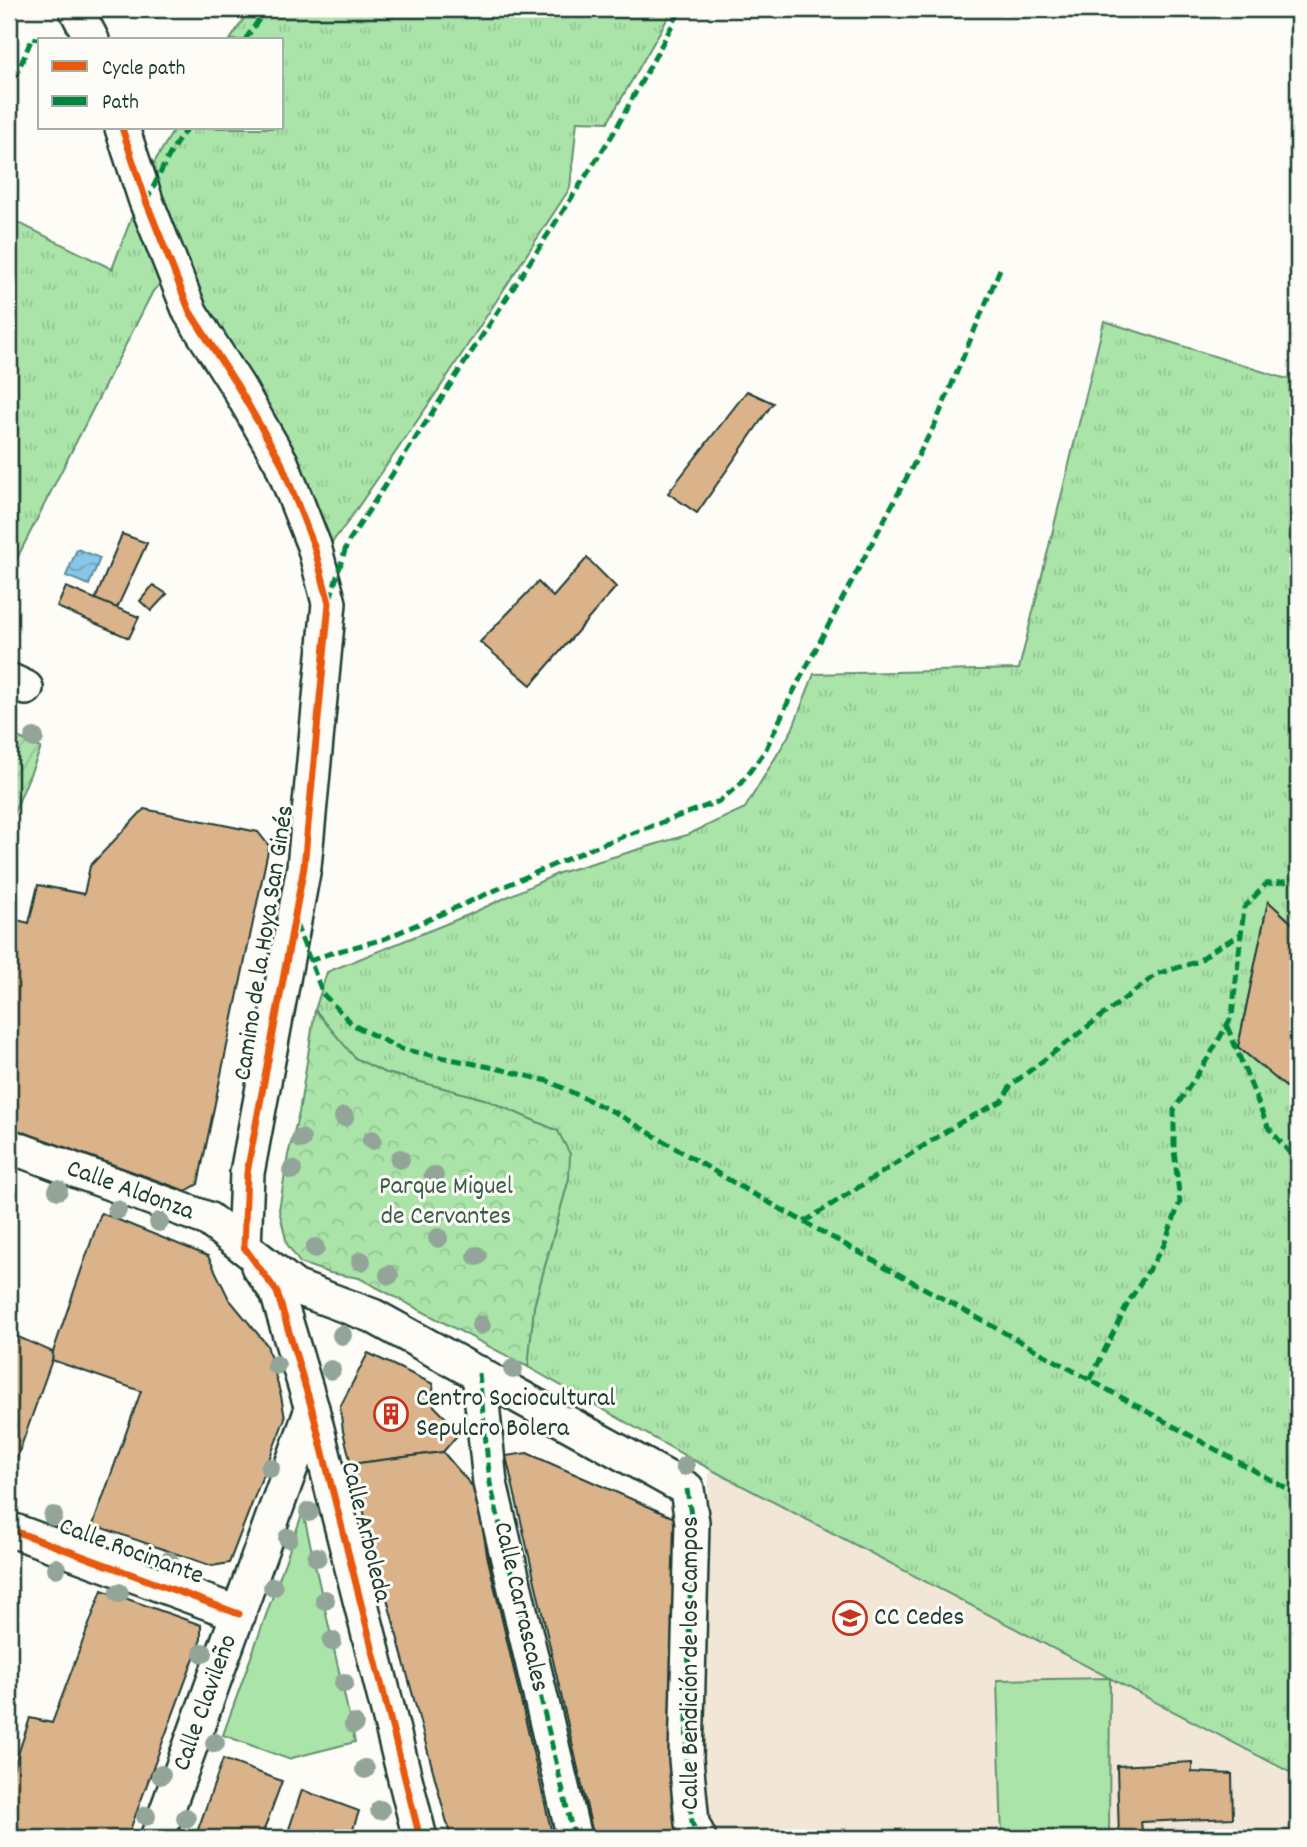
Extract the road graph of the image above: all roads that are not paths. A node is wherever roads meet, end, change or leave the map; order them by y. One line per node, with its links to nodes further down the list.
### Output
1 (76, 9): 2 (street)
2 (91, 38)
3 (123, 130): 5 (street, Camino de la Hoya San Ginés)
4 (9, 1146): 5 (street, Calle Aldonza)
5 (244, 1247): 6 (street, Calle Bendición de los Campos); 7 (street, Calle Arboleda)
6 (479, 1373): 12 (street, Calle Carrascales); 13 (street, Calle Bendición de los Campos)
7 (312, 1409): 9 (street, Calle Clavileño); 11 (street, Calle Arboleda)
8 (9, 1529): 9 (street, Calle Rocinante)
9 (239, 1614): 10 (street, Calle Clavileño)
10 (157, 1838)
11 (420, 1838)
12 (574, 1838)
13 (699, 1838)

